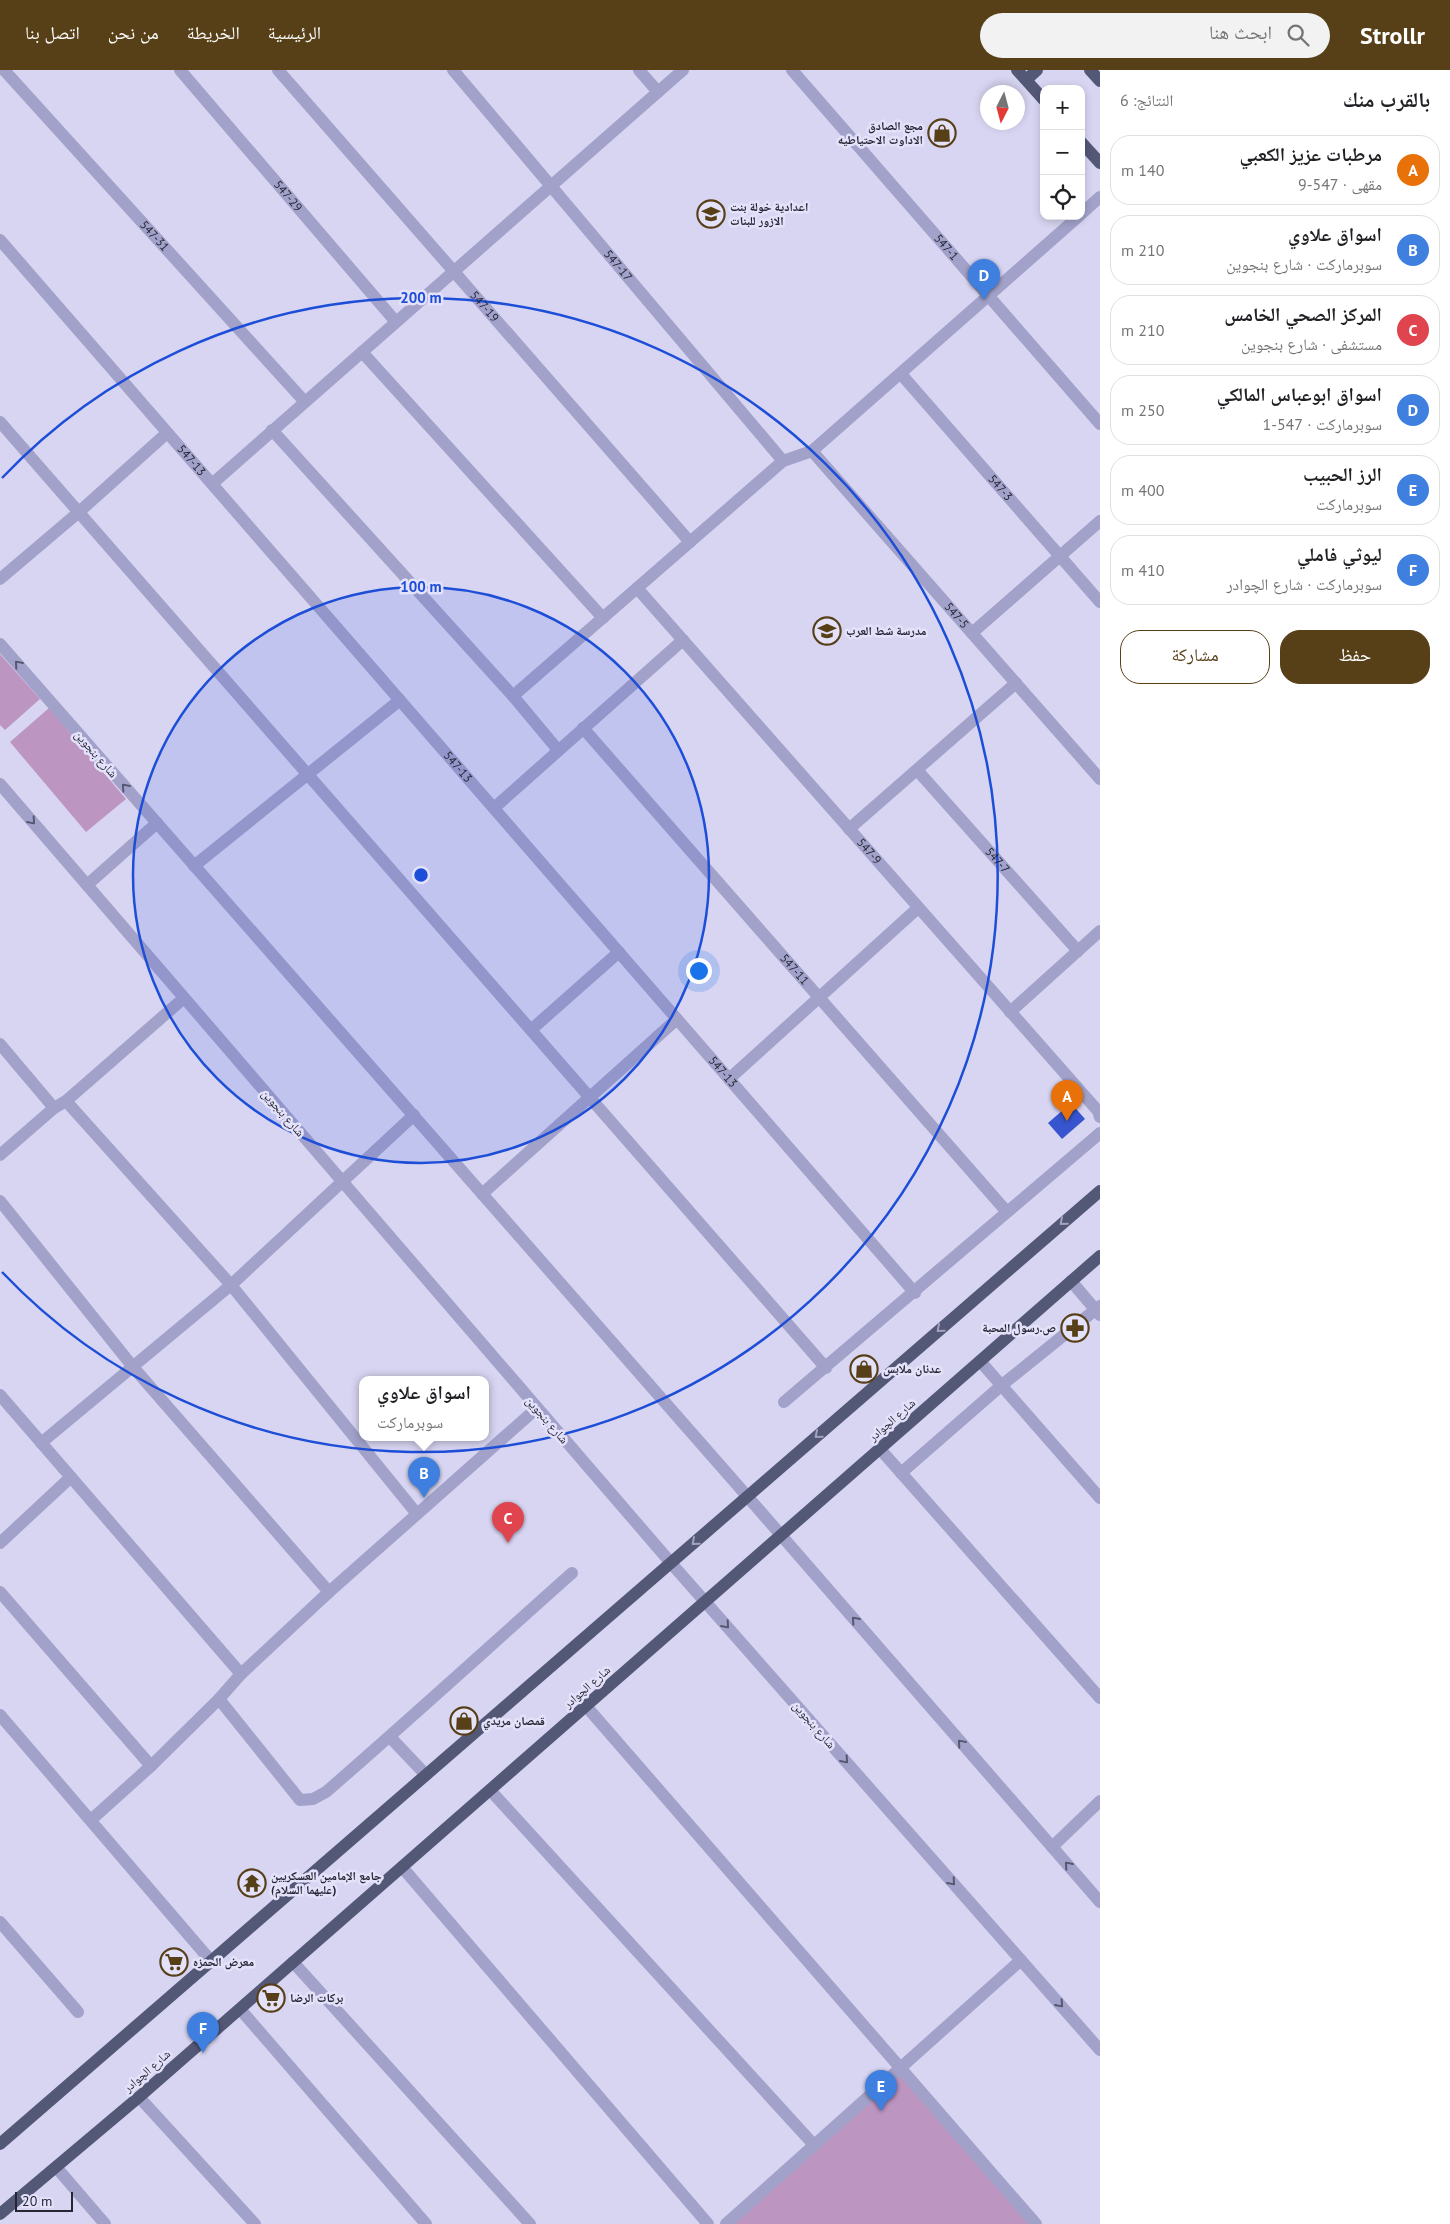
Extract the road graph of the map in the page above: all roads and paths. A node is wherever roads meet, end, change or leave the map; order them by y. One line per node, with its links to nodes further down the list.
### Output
1 (4, 70): 27 (street, 547-31)
2 (180, 70): 24 (street, 547-29)
3 (278, 70): 22 (street, 547-19)
4 (453, 70): 17 (street, 547-17)
5 (639, 70): 13 (street)
6 (683, 70): 13 (street)
7 (792, 70): 23 (street, 547-1)
8 (1017, 70): 11 (main road)
9 (1037, 70): 11 (main road)
10 (1090, 70): 12 (main road)
11 (1026, 80): 14 (main road)
12 (1100, 81)
13 (658, 92): 17 (street)
14 (1040, 96)
15 (1085, 146): 16 (main road)
16 (1100, 163)
17 (551, 186): 22 (street); 33 (street, 547-17)
18 (1100, 197): 19 (street)
19 (1085, 210)
20 (1074, 220): 23 (street)
21 (0, 240): 31 (street, 547-13)
22 (454, 272): 24 (street); 37 (street, 547-19)
23 (989, 296): 26 (street); 29 (street, 547-1)
24 (396, 322): 25 (street)
25 (362, 352): 27 (street); 42 (street)
26 (901, 374): 32 (street); 38 (street, 547-3)
27 (305, 402): 30 (street)
28 (0, 422): 35 (street)
29 (1100, 424)
30 (272, 430): 34 (street); 47 (street)
31 (168, 433): 34 (street, 547-13); 35 (street)
32 (812, 451): 33 (street); 43 (street, 547-5)
33 (783, 461): 37 (street)
34 (212, 484): 48 (street, 547-13)
35 (79, 512): 39 (street); 52 (street)
36 (1100, 521): 38 (street)
37 (690, 542): 40 (street)
38 (1060, 556): 41 (street, 547-3); 43 (street)
39 (0, 579)
40 (637, 588): 42 (street); 44 (street, 547-9)
41 (1100, 602)
42 (603, 618): 47 (street)
43 (972, 633): 46 (street, 547-5)
44 (682, 640): 49 (street); 57 (street, 547-9)
45 (0, 644): 56 (street, شارع بنجوين, one-way to 45)
46 (1016, 683): 51 (street); 53 (street, 547-5)
47 (512, 696): 50 (street)
48 (400, 700): 52 (street); 55 (street, 547-13)
49 (583, 728): 50 (street); 64 (street, 547-11)
50 (558, 750): 55 (street)
51 (917, 770): 57 (street); 62 (street, 547-7)
52 (308, 774): 58 (street); 68 (street)
53 (1100, 779)
54 (0, 784): 59 (street, شارع بنجوين, one-way to 59)
55 (494, 808): 63 (street, 547-13)
56 (157, 823): 58 (street, شارع بنجوين); 59 (street)
57 (849, 829): 60 (street, 547-9)
58 (194, 866): 75 (street, شارع بنجوين)
59 (87, 885): 65 (street, شارع بنجوين)
60 (918, 908): 64 (street); 66 (street, 547-9)
61 (1100, 931): 62 (street)
62 (1078, 951): 66 (street)
63 (619, 952): 67 (street, 547-13); 68 (street)
64 (819, 996): 70 (street); 82 (street, 547-11)
65 (184, 998): 72 (street); 78 (street, شارع بنجوين)
66 (1010, 1012): 74 (street, 547-9)
67 (677, 1019): 70 (street, 547-13); 71 (street)
68 (532, 1029): 71 (street)
69 (0, 1044): 73 (street)
70 (729, 1079): 86 (street, 547-13)
71 (590, 1097): 80 (street); 90 (street)
72 (66, 1101): 73 (street); 85 (street)
73 (54, 1108): 77 (street)
74 (1099, 1112)
75 (414, 1115): 78 (street); 80 (street, شارع بنجوين)
76 (1100, 1133): 82 (street)
77 (0, 1155)
78 (342, 1181): 85 (street); 94 (street, شارع بنجوين)
79 (1100, 1190): 99 (main road, one-way to 99)
80 (482, 1194): 99 (street, شارع بنجوين)
81 (0, 1202): 89 (street)
82 (1007, 1212): 86 (street)
83 (1100, 1256): 84 (main road, شارع الچوادر)
84 (1071, 1281): 87 (street); 88 (main road, شارع الچوادر)
85 (231, 1285): 89 (street); 101 (street)
86 (915, 1293): 90 (street)
87 (1099, 1310): 91 (street)
88 (980, 1361): 91 (street); 96 (main road, شارع الچوادر)
89 (133, 1367): 95 (street); 107 (street)
90 (826, 1368): 93 (street)
91 (1002, 1385): 97 (street); 100 (street)
92 (0, 1395): 95 (street)
93 (784, 1402)
94 (537, 1408): 101 (street); 104 (street, شارع بنجوين)
95 (41, 1443): 98 (street)
96 (880, 1449): 97 (street); 102 (main road, شارع الچوادر)
97 (901, 1473): 110 (street)
98 (71, 1477): 103 (street); 109 (street)
99 (748, 1496): 102 (street, شارع بنجوين); 104 (main road, one-way to 104)
100 (1100, 1498)
101 (417, 1514): 107 (street)
102 (781, 1535): 108 (main road, شارع الچوادر); 120 (street, شارع بنجوين, one-way to 102)
103 (0, 1543)
104 (671, 1563): 108 (street, شارع بنجوين); 116 (main road)
105 (572, 1573): 114 (street)
106 (0, 1592): 115 (street)
107 (329, 1592): 109 (street)
108 (705, 1602): 112 (main road, شارع الچوادر); 124 (street, شارع بنجوين, one-way to 124)
109 (241, 1674): 111 (street)
110 (1100, 1698)
111 (219, 1699): 114 (street); 115 (street)
112 (586, 1706): 117 (main road, شارع الچوادر); 130 (street)
113 (0, 1715): 119 (street)
114 (390, 1737): 116 (street)
115 (151, 1766): 119 (street)
116 (426, 1775): 125 (main road)
117 (490, 1790): 121 (main road, شارع الچوادر); 133 (street)
118 (1100, 1801): 120 (street)
119 (92, 1819): 125 (street)
120 (1052, 1846): 122 (street, شارع بنجوين, one-way to 120)
121 (402, 1867): 126 (main road, شارع الچوادر); 140 (street)
122 (1100, 1902)
123 (0, 1922): 128 (street)
124 (1021, 1960): 129 (street, شارع بنجوين, one-way to 129); 130 (street)
125 (212, 1961): 132 (main road)
126 (293, 1962): 127 (main road, شارع الچوادر); 139 (street)
127 (240, 2009): 131 (main road, شارع الچوادر); 138 (street)
128 (78, 2012)
129 (1100, 2050)
130 (900, 2068): 133 (street); 142 (street)
131 (139, 2097): 134 (main road, شارع الچوادر); 137 (street)
132 (0, 2144)
133 (814, 2145): 141 (street)
134 (56, 2166): 135 (main road, شارع الچوادر); 136 (street)
135 (0, 2214)
136 (105, 2224)
137 (255, 2224)
138 (426, 2224)
139 (530, 2224)
140 (708, 2224)
141 (726, 2224)
142 (1036, 2224)

